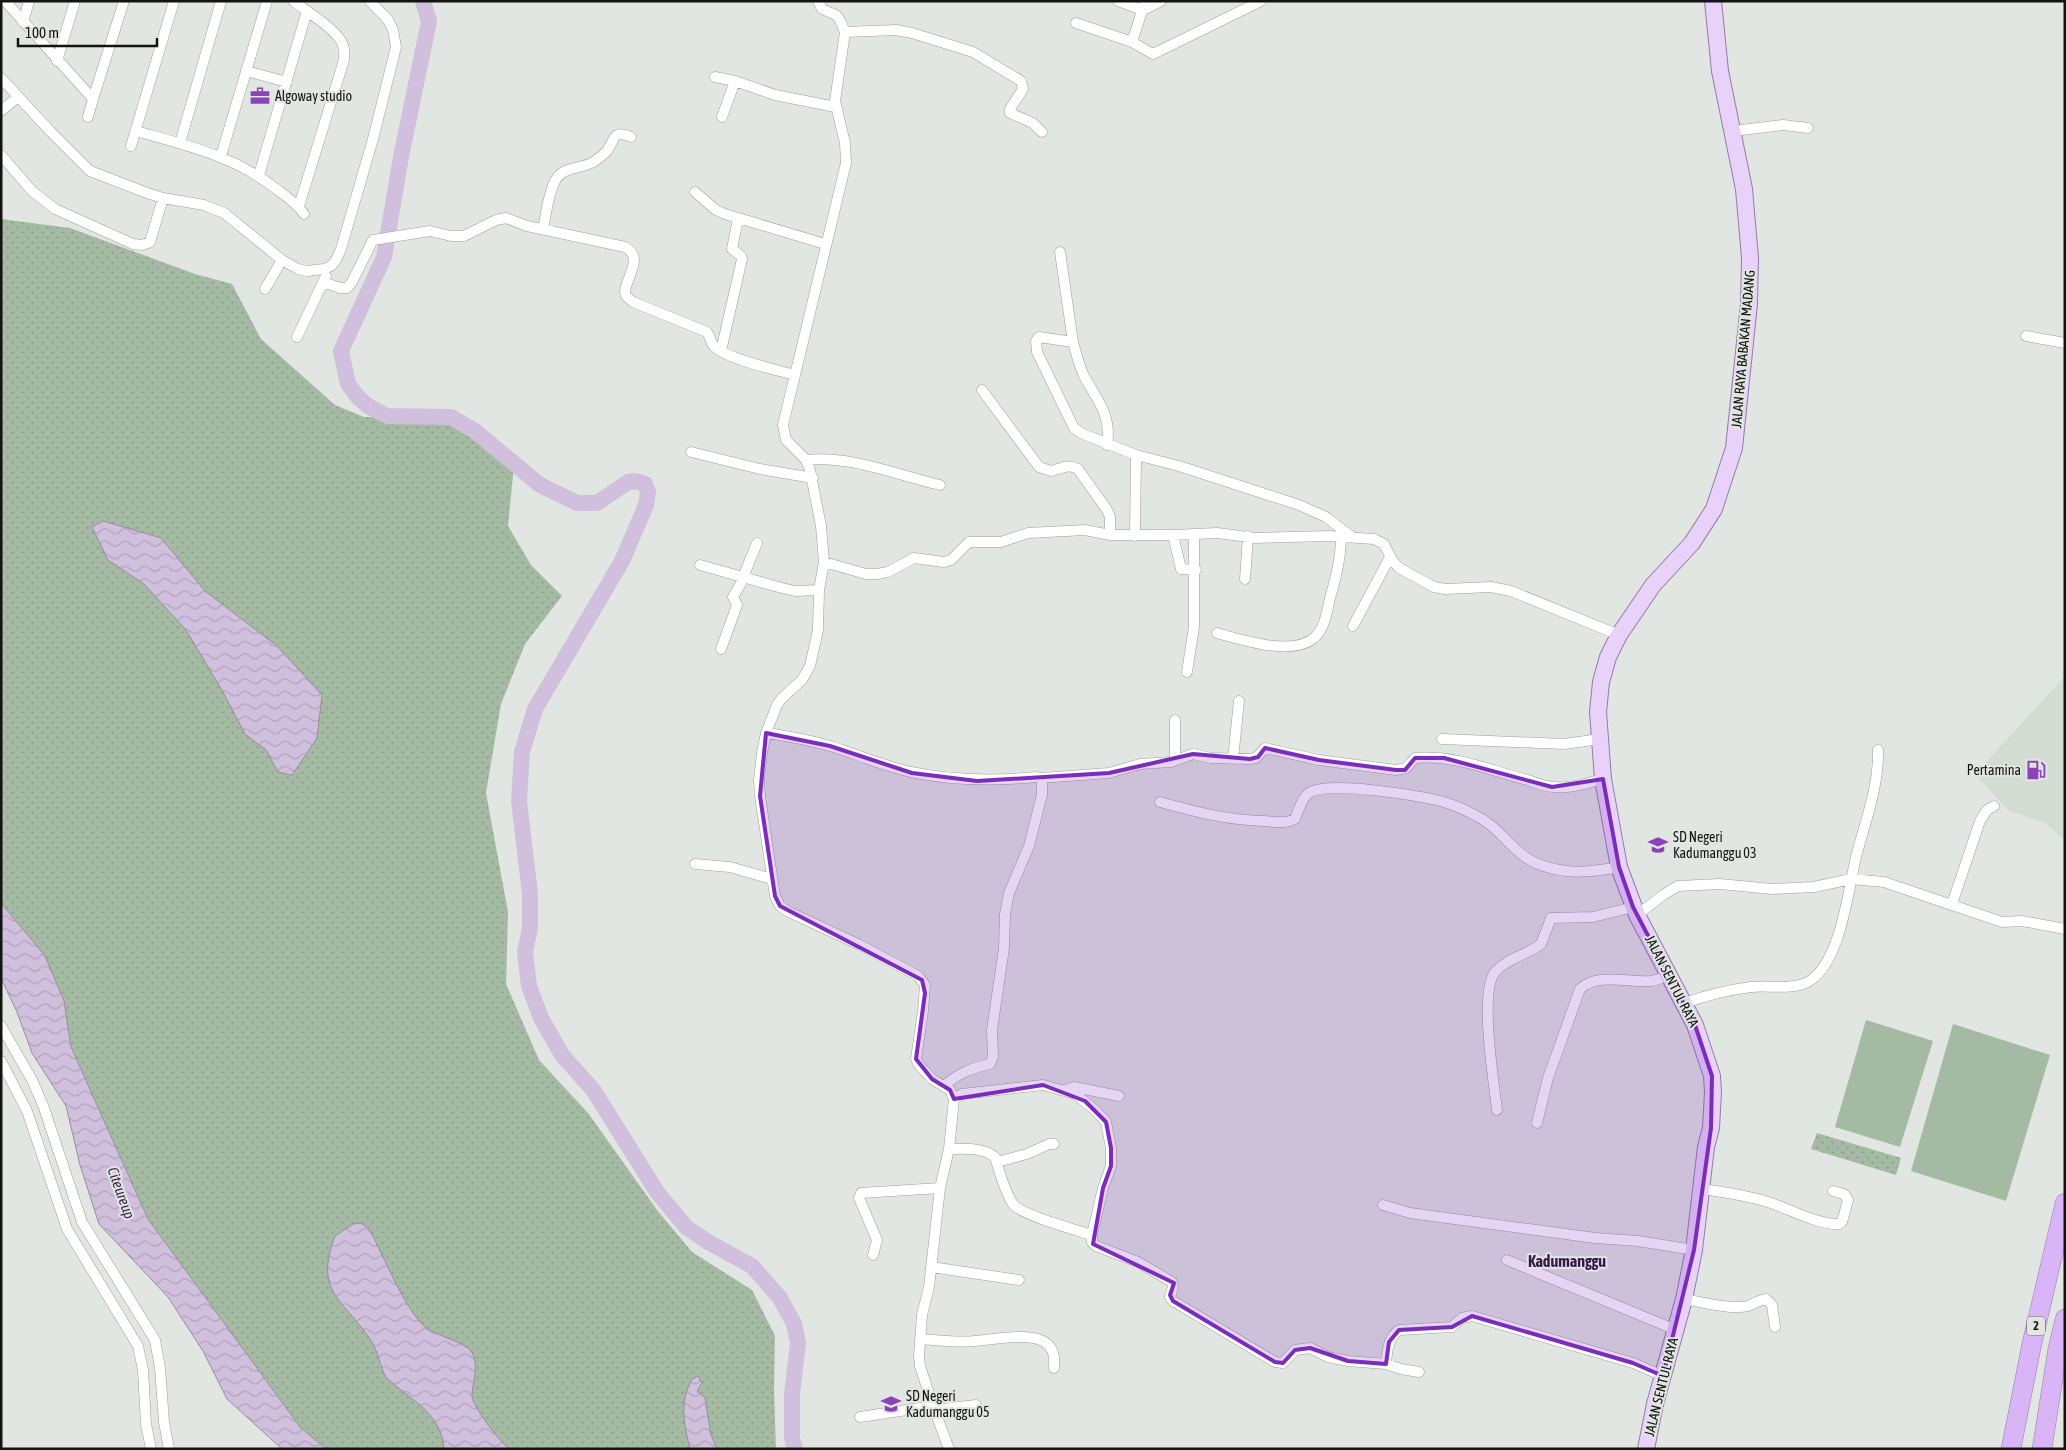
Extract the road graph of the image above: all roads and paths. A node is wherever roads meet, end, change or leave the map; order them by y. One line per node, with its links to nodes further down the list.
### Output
1 (5, 1): 17 (street)
2 (29, 1): 17 (street)
3 (75, 1): 21 (street)
4 (124, 1): 28 (street)
5 (174, 1): 34 (street)
6 (221, 1): 38 (street)
7 (267, 1): 22 (street)
8 (370, 1): 50 (street)
9 (818, 1): 19 (street)
10 (1118, 1): 15 (street)
11 (1161, 1): 15 (street)
12 (1261, 1): 20 (street)
13 (1713, 1): 35 (main road, JALAN RAYA BABAKAN MADANG)
14 (295, 2): 16 (street)
15 (1144, 6): 20 (street)
16 (307, 12): 26 (street); 42 (street)
17 (23, 22): 21 (street)
18 (1076, 23): 20 (street)
19 (845, 32): 29 (street); 36 (street)
20 (1132, 42)
21 (58, 61): 28 (street)
22 (246, 70): 26 (street); 41 (street)
23 (715, 77): 25 (street)
24 (1, 78): 27 (street)
25 (736, 81): 29 (street); 31 (street)
26 (286, 82): 42 (street)
27 (18, 97): 30 (street); 44 (street)
28 (93, 99): 32 (street)
29 (836, 107): 47 (street)
30 (1, 111)
31 (722, 117)
32 (88, 118)
33 (1808, 128): 35 (street)
34 (136, 130): 38 (street); 39 (street)
35 (1733, 131): 82 (main road, JALAN RAYA BABAKAN MADANG)
36 (1042, 132)
37 (631, 137): 46 (street)
38 (180, 143): 41 (street)
39 (131, 146)
40 (1, 154): 44 (street)
41 (221, 156): 42 (street)
42 (259, 175)
43 (694, 192): 45 (street)
44 (163, 198): 49 (street)
45 (738, 219): 47 (street); 57 (street)
46 (543, 229): 51 (street); 57 (street)
47 (825, 244): 58 (street)
48 (1060, 252): 55 (street)
49 (282, 260): 50 (street); 52 (street)
50 (331, 266): 51 (street)
51 (324, 282): 54 (street)
52 (265, 289)
53 (2026, 336): 56 (street)
54 (297, 337)
55 (1073, 342): 60 (street); 60 (street)
56 (2065, 342)
57 (721, 351): 58 (street)
58 (795, 375): 63 (street)
59 (982, 390): 67 (street)
60 (1107, 445): 62 (street)
61 (691, 452): 64 (street)
62 (1136, 455): 68 (street); 71 (street)
63 (806, 460): 64 (street); 65 (street)
64 (813, 478): 74 (street)
65 (940, 485)
66 (1194, 534): 69 (street); 70 (street); 76 (street)
67 (1110, 535): 68 (street); 74 (street)
68 (1135, 536): 69 (street)
69 (1173, 536): 76 (street)
70 (1248, 536): 71 (street); 78 (street)
71 (1347, 537): 73 (street); 81 (street)
72 (757, 543): 77 (street)
73 (1390, 557): 80 (street); 82 (street)
74 (824, 562): 79 (street)
75 (700, 565): 77 (street)
76 (1196, 570): 84 (street)
77 (744, 576): 79 (street); 83 (street)
78 (1245, 579)
79 (819, 590): 87 (street)
80 (1353, 626)
81 (1217, 634)
82 (1619, 635): 89 (main road, JALAN SENTUL RAYA)
83 (721, 649)
84 (1186, 672)
85 (1239, 701): 91 (street)
86 (1175, 720): 92 (street)
87 (766, 733): 93 (street); 99 (street)
88 (1442, 739): 89 (street)
89 (1600, 739): 94 (main road, JALAN SENTUL RAYA)
90 (1878, 750): 100 (street)
91 (1233, 759): 92 (street); 94 (street)
92 (1175, 760): 93 (street)
93 (1041, 778): 109 (street)
94 (1604, 779): 98 (main road, JALAN SENTUL RAYA)
95 (1160, 802): 98 (street)
96 (1994, 806): 101 (street)
97 (695, 864): 99 (street)
98 (1619, 867): 102 (main road, JALAN SENTUL RAYA)
99 (772, 879): 109 (street)
100 (1851, 879): 101 (street); 102 (street); 105 (street)
101 (1952, 904): 103 (street)
102 (1635, 911): 104 (main road, JALAN SENTUL RAYA); 114 (street)
103 (2065, 929)
104 (1670, 975): 105 (main road, JALAN SENTUL RAYA); 115 (street)
105 (1685, 1003): 120 (main road, JALAN SENTUL RAYA)
106 (1, 1026): 108 (street)
107 (1, 1061): 110 (street)
108 (32, 1080): 110 (street); 143 (street)
109 (945, 1085): 113 (street)
110 (17, 1088): 142 (street)
111 (1064, 1091): 112 (street); 113 (street); 124 (street)
112 (1119, 1096)
113 (954, 1099): 117 (street)
114 (1497, 1110)
115 (1537, 1123)
116 (1054, 1144): 118 (street)
117 (949, 1149): 118 (street); 119 (street)
118 (996, 1162): 124 (street)
119 (940, 1188): 126 (street); 128 (street)
120 (1702, 1189): 121 (street); 125 (main road, JALAN SENTUL RAYA)
121 (1833, 1191)
122 (2065, 1203): 146 (highway, 2)
123 (1383, 1204): 125 (street)
124 (1092, 1235): 135 (street)
125 (1694, 1250): 130 (main road, JALAN SENTUL RAYA)
126 (873, 1255)
127 (1507, 1260): 133 (street)
128 (931, 1267): 129 (street); 134 (street)
129 (1019, 1280)
130 (1684, 1300): 132 (street); 133 (main road, JALAN SENTUL RAYA)
131 (2065, 1319): 147 (highway, 2)
132 (1775, 1327)
133 (1676, 1330): 138 (main road, JALAN SENTUL RAYA)
134 (920, 1339): 136 (street); 140 (street)
135 (1386, 1364): 137 (street); 138 (street)
136 (1054, 1368)
137 (1419, 1372)
138 (1663, 1376): 145 (main road, JALAN SENTUL RAYA)
139 (976, 1405): 140 (street)
140 (933, 1408): 141 (street); 144 (street)
141 (860, 1416)
142 (151, 1449)
143 (169, 1449)
144 (949, 1449)
145 (1646, 1449)
146 (2011, 1449)
147 (2042, 1449)

